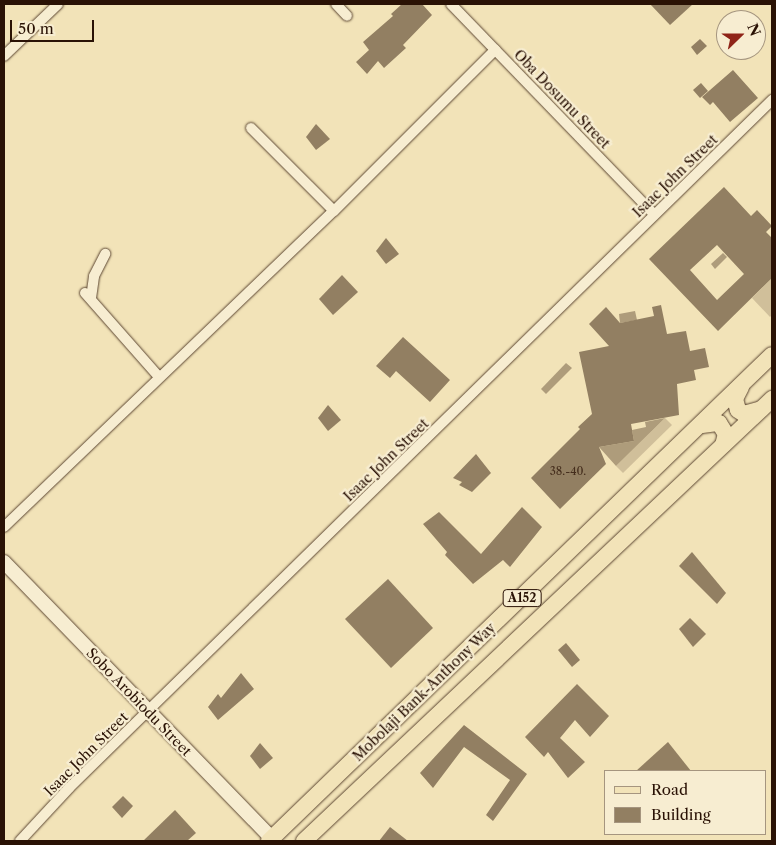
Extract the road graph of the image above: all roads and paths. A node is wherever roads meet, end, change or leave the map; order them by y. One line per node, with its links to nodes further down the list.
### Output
1 (58, 4): 6 (street)
2 (336, 4): 4 (street)
3 (451, 4): 5 (street, Oba Dosumu Street)
4 (347, 16)
5 (496, 50): 9 (street); 10 (street, Oba Dosumu Street)
6 (4, 56)
7 (772, 100): 10 (street, Isaac John Street)
8 (251, 128): 9 (street)
9 (334, 211): 13 (street)
10 (654, 214): 20 (street, Isaac John Street)
11 (105, 254): 13 (street)
12 (772, 355): 14 (main road, Mobolaji Bank-Anthony Way / A152)
13 (159, 376): 18 (street)
14 (742, 385): 15 (main road); 16 (main road, Mobolaji Bank-Anthony Way / A152)
15 (767, 404): 17 (main road, Mobolaji Bank-Anthony Way / A152)
16 (702, 425): 17 (main road); 21 (main road, Mobolaji Bank-Anthony Way / A152)
17 (723, 445): 23 (main road, Mobolaji Bank-Anthony Way / A152)
18 (4, 527)
19 (4, 562): 20 (street, Sobo Arobiodu Street)
20 (148, 711): 21 (street, Sobo Arobiodu Street); 22 (street, Isaac John Street)
21 (272, 840)
22 (20, 841)
23 (304, 841)

